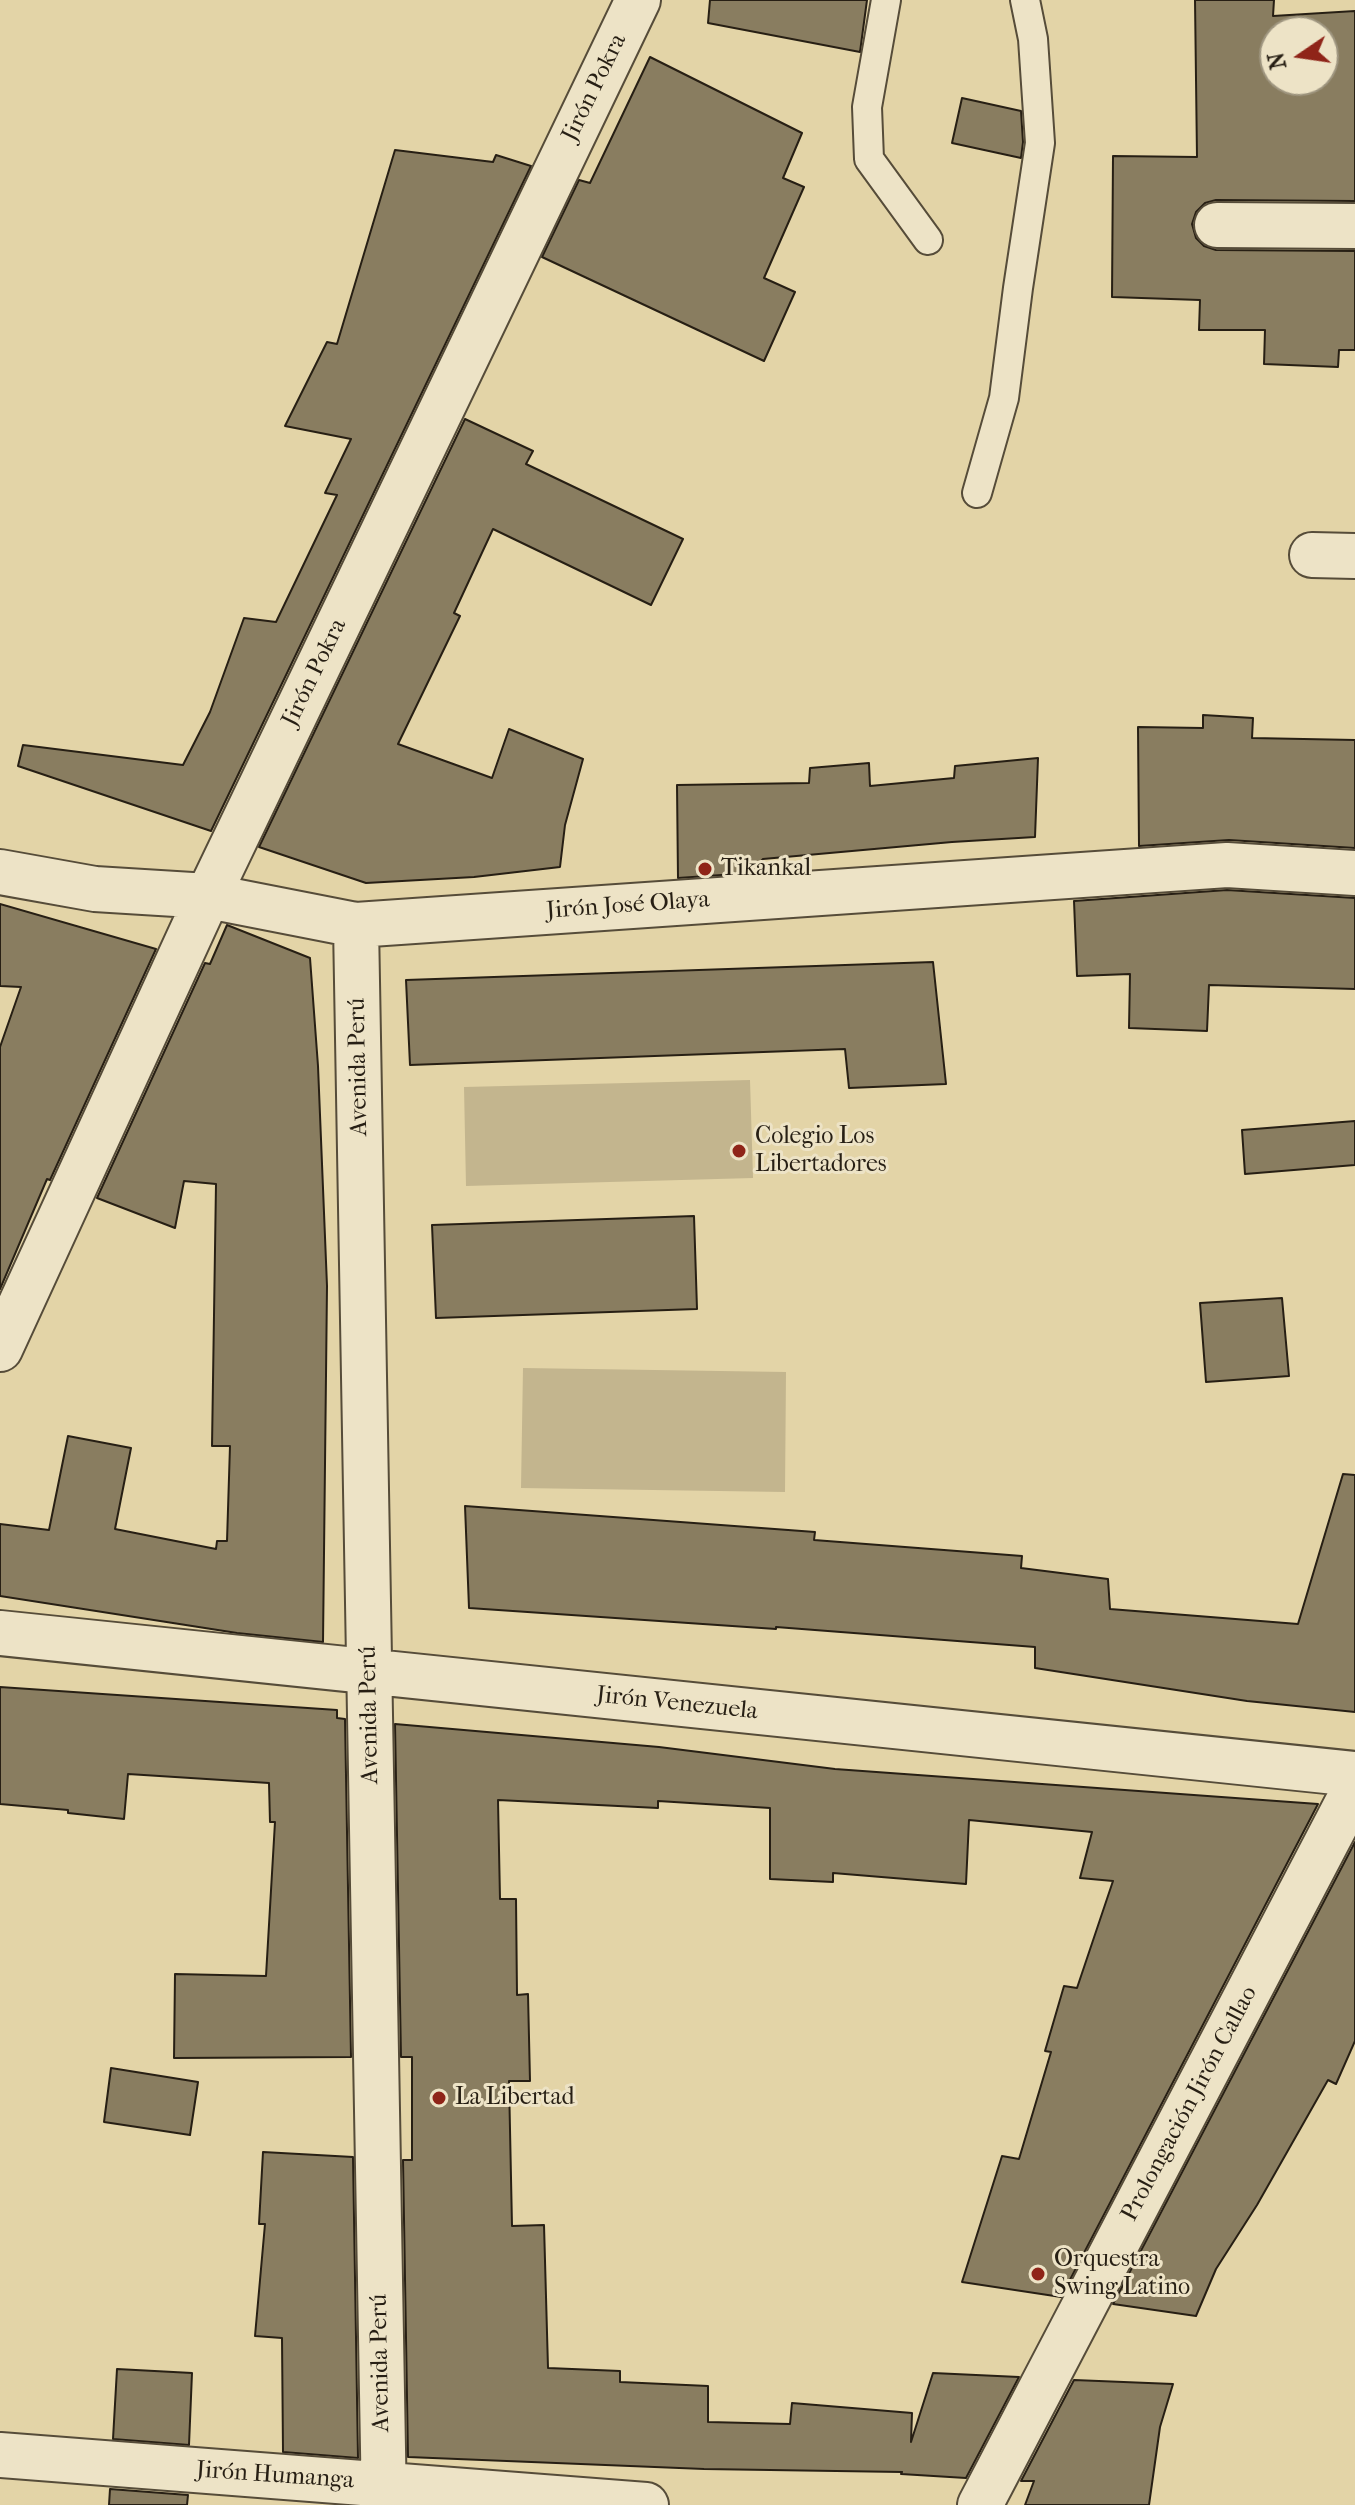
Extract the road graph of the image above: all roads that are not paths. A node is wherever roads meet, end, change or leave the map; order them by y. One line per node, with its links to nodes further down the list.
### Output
1 (638, 0): 12 (street, Jirón Pokra)
2 (886, 0): 6 (lane)
3 (1025, 0): 7 (lane)
4 (1217, 225): 5 (street)
5 (1355, 226)
6 (928, 240)
7 (977, 493)
8 (1312, 555): 9 (street)
9 (1355, 556)
10 (0, 872): 12 (street, Jirón José Olaya)
11 (1355, 873): 13 (street, Jirón José Olaya)
12 (208, 896): 13 (street, Jirón José Olaya); 14 (street, Jirón Pokra)
13 (356, 925): 16 (street, Avenida Perú)
14 (0, 1349)
15 (0, 1633): 16 (street, Jirón Venezuela)
16 (369, 1672): 17 (street, Jirón Venezuela); 20 (street, Avenida Perú)
17 (1355, 1774)
18 (1355, 1788): 22 (street, Prolongación Jirón Callao)
19 (0, 2455): 20 (street, Jirón Humanga)
20 (383, 2495): 21 (street, Jirón Humanga)
21 (646, 2505)
22 (980, 2505)

